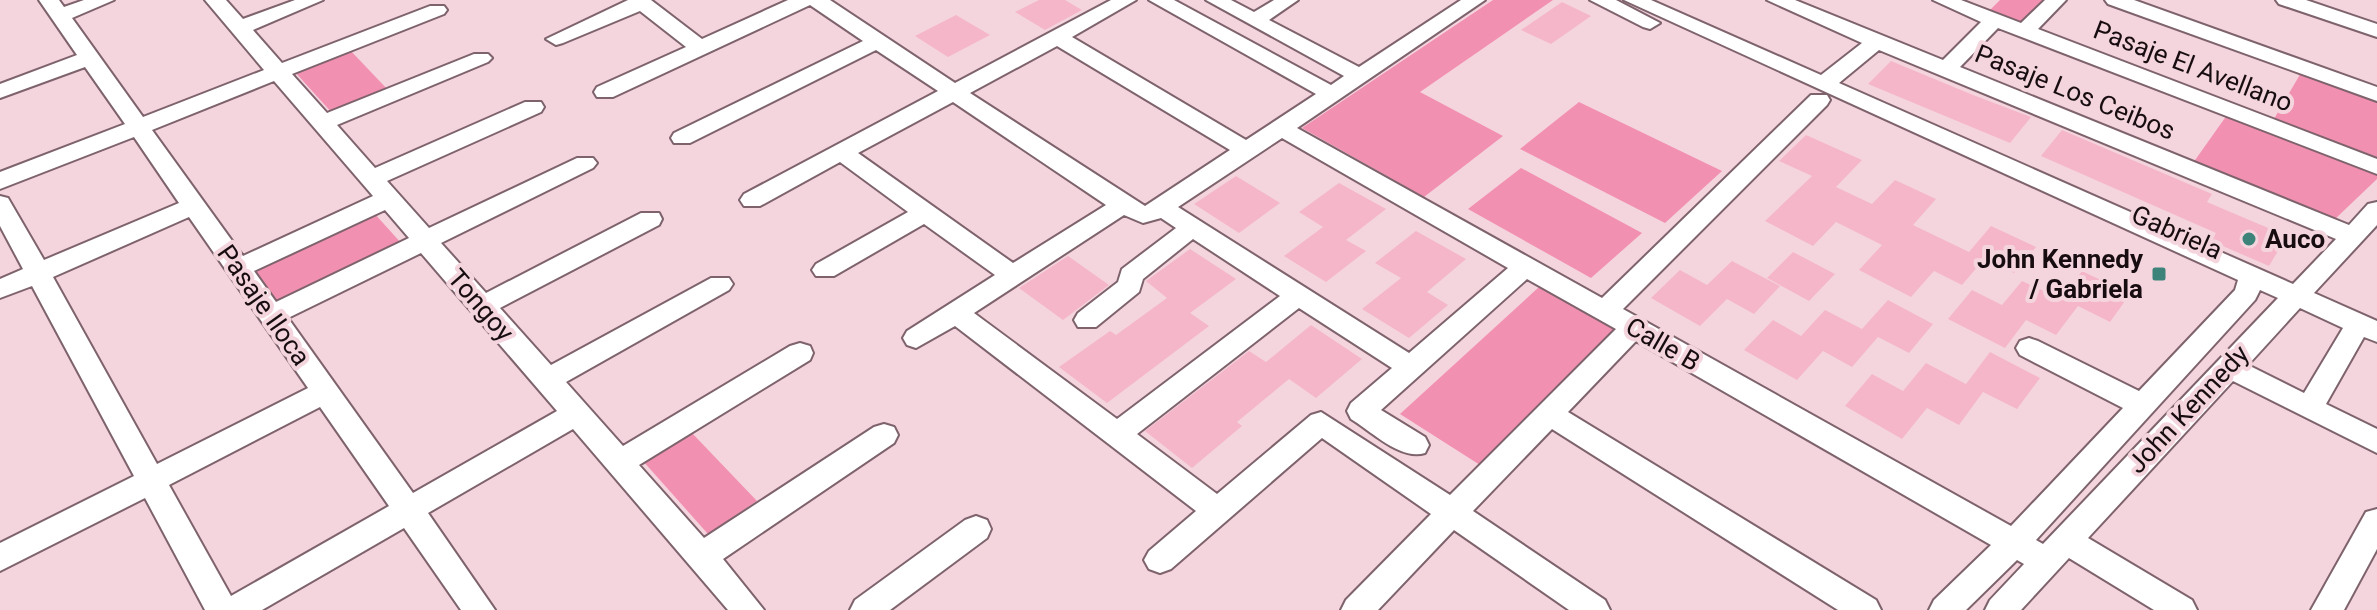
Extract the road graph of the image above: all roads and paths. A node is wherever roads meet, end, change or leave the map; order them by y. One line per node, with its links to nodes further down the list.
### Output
1 (104, 0): 19 (street)
2 (215, 0): 23 (street, Tongoy)
3 (313, 0): 23 (street)
4 (804, 0): 30 (street)
5 (816, 0): 28 (street)
6 (1126, 0): 26 (street)
7 (1159, 0): 40 (street)
8 (1216, 0): 21 (street)
9 (1288, 0): 21 (street)
10 (1475, 0): 35 (street)
11 (1600, 0): 39 (street, Gabriela)
12 (1634, 0): 39 (street, Gabriela)
13 (1777, 0): 29 (street, Pasaje Los Ceibos)
14 (1943, 0): 22 (street, Pasaje El Avellano)
15 (2056, 0): 24 (street)
16 (2115, 0): 41 (street)
17 (2286, 0): 25 (street)
18 (640, 1): 27 (street); 30 (street)
19 (55, 8): 31 (street, Pasaje Iloca)
20 (437, 10): 34 (street)
21 (1254, 20): 35 (street)
22 (1995, 20): 24 (street, Pasaje El Avellano); 33 (street)
23 (239, 28): 34 (street, Tongoy)
24 (2025, 31): 50 (street, Pasaje El Avellano)
25 (2377, 31)
26 (1057, 37): 38 (street); 47 (street)
27 (556, 39)
28 (878, 41): 38 (street); 46 (street)
29 (1877, 41): 33 (street, Pasaje Los Ceibos); 39 (street)
30 (701, 48): 37 (street)
31 (90, 58): 36 (street); 44 (street, Pasaje Iloca)
32 (481, 58): 43 (street)
33 (1946, 69): 61 (street, Pasaje Los Ceibos)
34 (279, 73): 43 (street, Tongoy); 44 (street)
35 (1360, 76): 40 (street)
36 (0, 91)
37 (605, 92)
38 (954, 92): 48 (street); 56 (street)
39 (1821, 93): 69 (street, Gabriela); 74 (street)
40 (1332, 94): 45 (street)
41 (2377, 94)
42 (533, 107): 52 (street)
43 (323, 123): 52 (street, Tongoy)
44 (139, 127): 51 (street); 55 (street, Pasaje Iloca)
45 (1281, 128): 47 (street); 63 (street, Calle B)
46 (682, 138)
47 (1246, 150): 56 (street)
48 (841, 152): 53 (street); 58 (street)
49 (585, 163): 62 (street)
50 (2377, 167)
51 (0, 181)
52 (380, 189): 62 (street, Tongoy); 64 (street)
53 (752, 200)
54 (0, 204): 66 (street)
55 (194, 206): 64 (street, Pasaje Iloca); 66 (street)
56 (1142, 209): 60 (street); 67 (street)
57 (2377, 210): 61 (street, John Kennedy)
58 (925, 213): 65 (street); 67 (street)
59 (650, 219): 73 (street)
60 (1193, 227): 71 (street); 77 (street)
61 (2352, 236): 72 (street, John Kennedy)
62 (425, 241): 73 (street, Tongoy); 76 (street)
63 (1526, 266): 74 (street, Calle B); 83 (street)
64 (238, 268): 76 (street, Pasaje Iloca)
65 (825, 270)
66 (37, 273): 70 (street); 96 (street)
67 (1012, 275): 75 (street)
68 (720, 284): 85 (street)
69 (2249, 286): 72 (street, Gabriela); 87 (street, John Kennedy)
70 (0, 289)
71 (1299, 295): 83 (street); 91 (street)
72 (2295, 295): 79 (street); 84 (street, John Kennedy)
73 (482, 306): 85 (street, Tongoy)
74 (1605, 311): 78 (street, Calle B)
75 (955, 312): 80 (street); 91 (street)
76 (271, 315): 86 (street, Pasaje Iloca)
77 (1087, 320)
78 (1634, 327): 90 (street); 102 (street, Calle B)
79 (2368, 328): 88 (street)
80 (916, 338)
81 (2029, 348): 87 (street)
82 (800, 353): 95 (street)
83 (1410, 367): 94 (street)
84 (2228, 367): 88 (street); 103 (street, John Kennedy)
85 (547, 380): 89 (street, Tongoy)
86 (325, 392): 96 (street); 97 (street, Pasaje Iloca)
87 (2142, 405): 102 (street, John Kennedy)
88 (2309, 408): 93 (street)
89 (576, 414): 95 (street, Tongoy); 97 (street)
90 (1551, 415): 99 (street); 114 (street)
91 (1117, 434): 98 (street)
92 (884, 435): 104 (street)
93 (2377, 442)
94 (1415, 445)
95 (619, 463): 104 (street, Tongoy)
96 (151, 481): 105 (street); 107 (street)
97 (408, 510): 108 (street); 109 (street, Pasaje Iloca)
98 (1218, 511): 99 (street); 106 (street)
99 (1453, 513): 112 (street); 113 (street)
100 (2377, 521): 118 (street)
101 (976, 529): 111 (street)
102 (2014, 543): 103 (street, Calle B); 115 (street, John Kennedy)
103 (2055, 550): 116 (street, John Kennedy); 117 (street, Calle B)
104 (701, 557): 110 (street, Tongoy)
105 (0, 558)
106 (1160, 560)
107 (222, 610)
108 (234, 610)
109 (479, 610)
110 (748, 610)
111 (866, 610)
112 (1357, 610)
113 (1594, 610)
114 (1865, 610)
115 (1945, 610)
116 (2001, 610)
117 (2181, 610)
118 (2327, 610)

